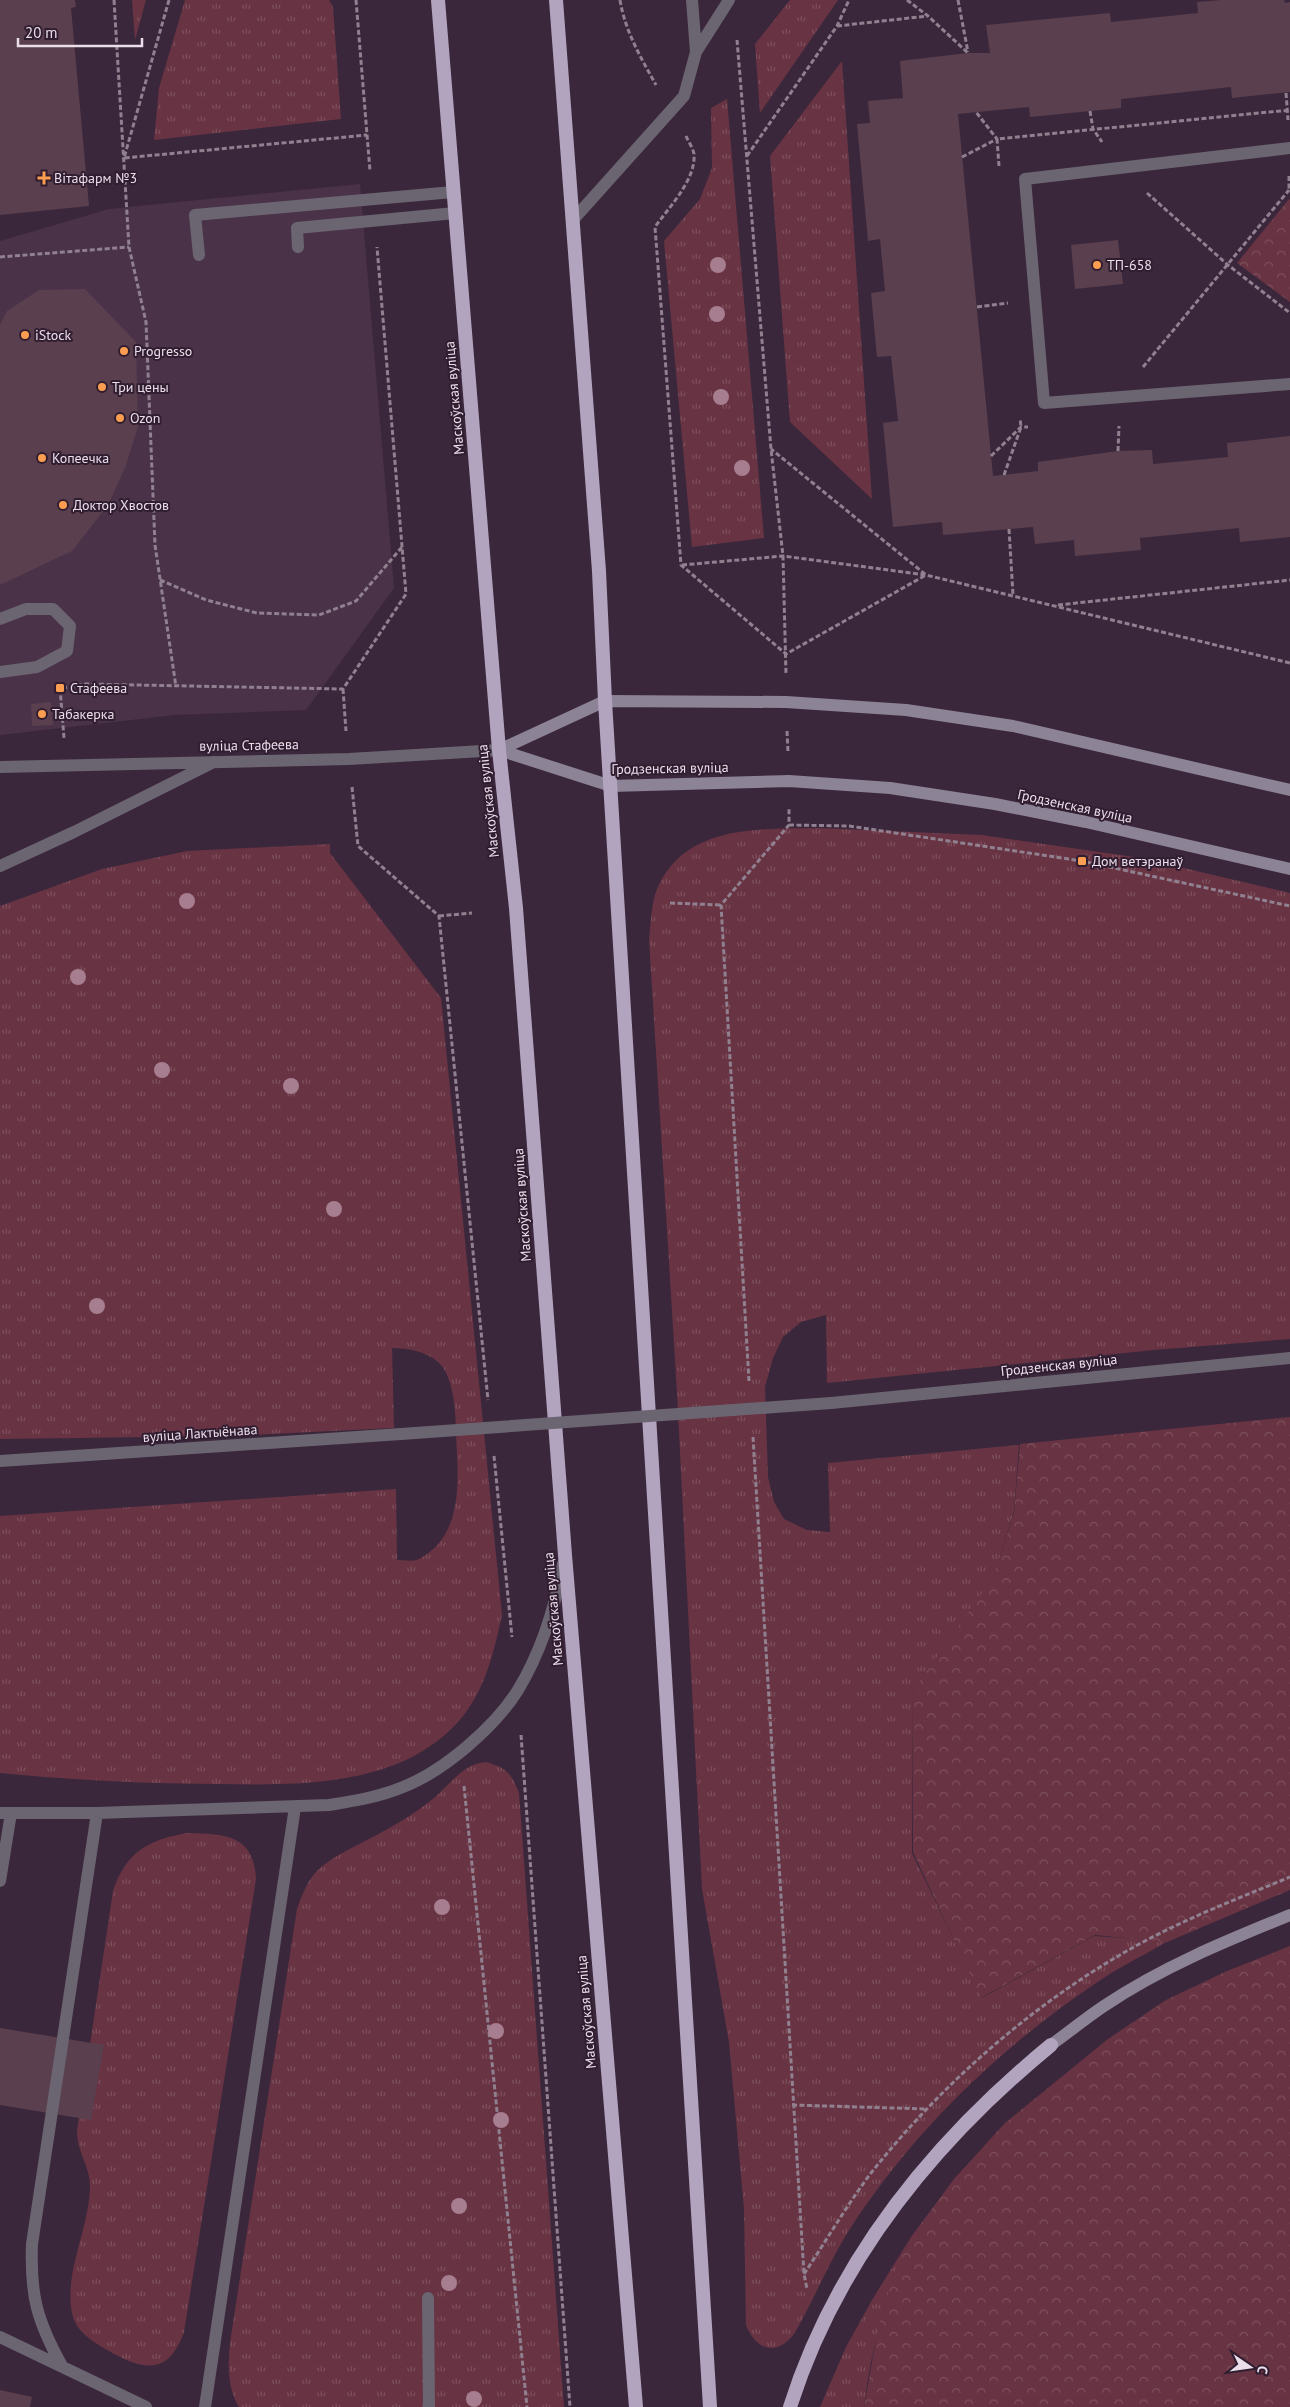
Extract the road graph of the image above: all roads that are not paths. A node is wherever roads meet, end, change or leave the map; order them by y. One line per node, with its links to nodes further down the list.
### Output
1 (438, 0): 7 (highway, Маскоўская вуліца)
2 (556, 0): 9 (highway)
3 (692, 0): 5 (street)
4 (729, 0): 5 (street)
5 (696, 52): 9 (street)
6 (1290, 148): 12 (street)
7 (453, 192): 8 (highway, Маскоўская вуліца); 11 (street)
8 (455, 214): 10 (street); 16 (highway, Маскоўская вуліца)
9 (572, 221): 15 (highway)
10 (298, 247)
11 (199, 255)
12 (1290, 384)
13 (0, 619): 14 (street)
14 (0, 672)
15 (605, 701): 16 (main road); 19 (highway); 20 (main road)
16 (499, 750): 17 (street, вуліца Стафеева); 19 (main road, Гродзенская вуліца); 26 (highway, Маскоўская вуліца)
17 (217, 760): 18 (street, вуліца Стафеева); 21 (street)
18 (0, 767)
19 (611, 786): 22 (main road, Гродзенская вуліца); 40 (highway)
20 (1290, 790)
21 (0, 866)
22 (1290, 869)
23 (1290, 1358): 24 (street, Гродзенская вуліца, bridge)
24 (401, 1434): 25 (street, вуліца Лактыёнава)
25 (0, 1461)
26 (564, 1555): 27 (street); 39 (highway, Маскоўская вуліца)
27 (295, 1807): 29 (street); 37 (street)
28 (5, 1813): 29 (street); 30 (street)
29 (97, 1814): 35 (street)
30 (0, 1881)
31 (1290, 1915): 32 (main road)
32 (1052, 2045): 41 (highway)
33 (428, 2298): 38 (street)
34 (0, 2337): 35 (street)
35 (62, 2366): 36 (street)
36 (146, 2407)
37 (205, 2407)
38 (429, 2407)
39 (636, 2407)
40 (710, 2407)
41 (790, 2407)

